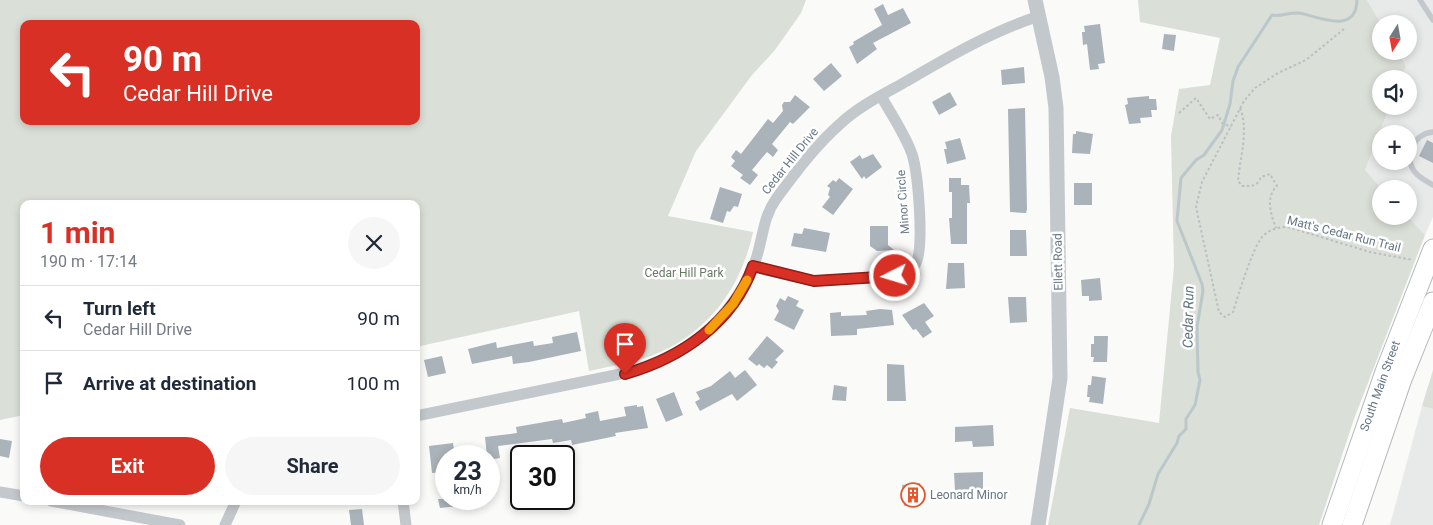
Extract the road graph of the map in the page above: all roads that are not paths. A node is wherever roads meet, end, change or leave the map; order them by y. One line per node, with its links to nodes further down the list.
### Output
1 (1034, 0): 4 (street, Ellett Road)
2 (1420, 0): 3 (lane)
3 (1430, 10): 5 (lane)
4 (1039, 16): 6 (street, Cedar Hill Drive); 23 (street, Ellett Road)
5 (1433, 20)
6 (881, 96): 10 (street, Cedar Hill Drive); 10 (street, Minor Circle)
7 (1433, 132): 8 (lane)
8 (1433, 185)
9 (1430, 257): 12 (main road, South Main Street)
10 (753, 266): 14 (street, Cedar Hill Drive)
11 (1433, 302): 13 (main road, South Main Street)
12 (1385, 372): 13 (main road); 24 (main road, South Main Street)
13 (1402, 379): 25 (main road, South Main Street)
14 (420, 415)
15 (0, 492): 16 (street)
16 (20, 495)
17 (72, 505): 20 (street)
18 (234, 505): 21 (street)
19 (404, 505): 22 (street)
20 (180, 525)
21 (225, 525)
22 (406, 525)
23 (1038, 525)
24 (1332, 525)
25 (1352, 525)

